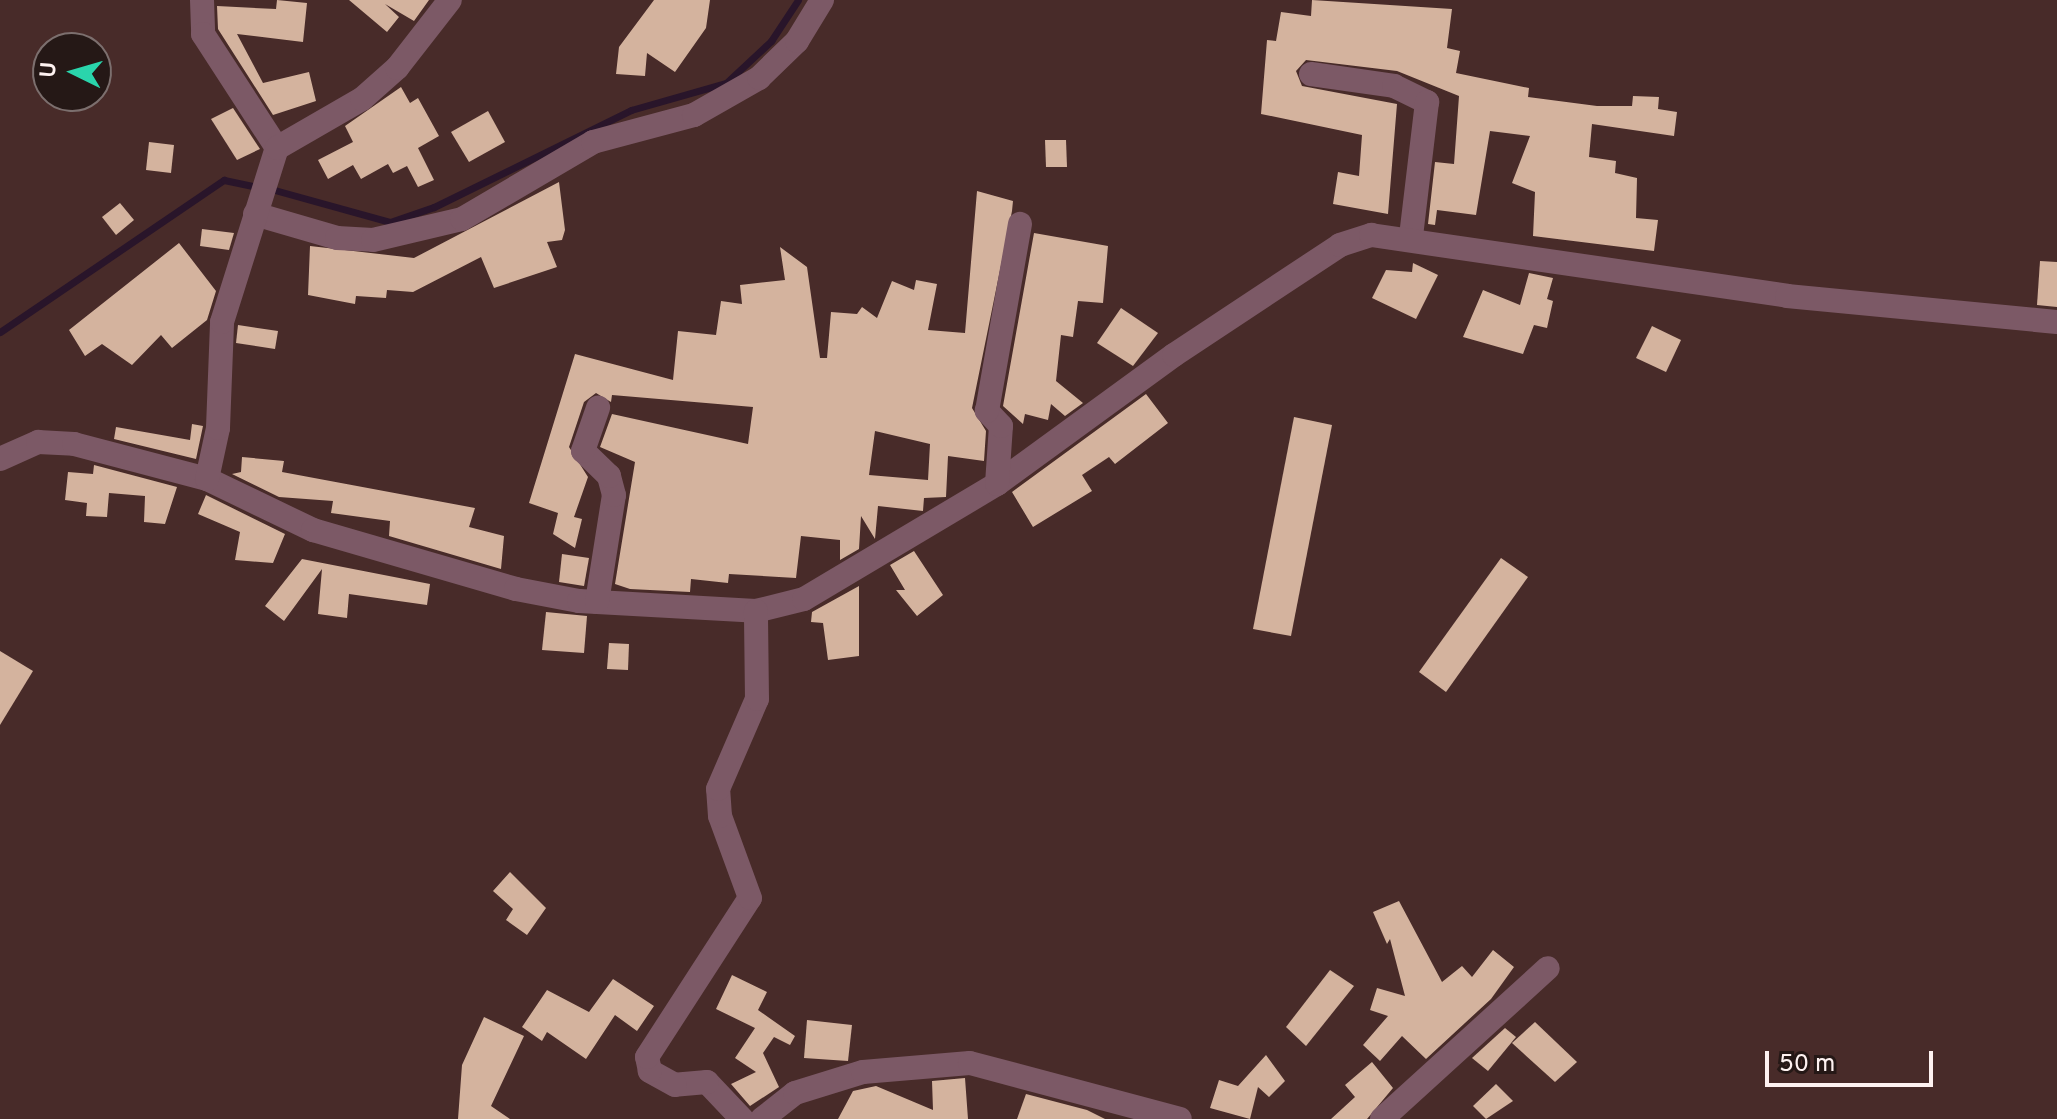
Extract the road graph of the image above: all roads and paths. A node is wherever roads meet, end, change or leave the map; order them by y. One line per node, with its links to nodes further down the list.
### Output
1 (202, 0): 5 (street)
2 (450, 0): 5 (street)
3 (822, 0): 6 (street)
4 (1311, 74): 8 (street)
5 (276, 153): 6 (street)
6 (256, 209): 12 (street)
7 (1020, 224): 13 (street)
8 (1411, 236): 9 (street); 13 (street)
9 (2057, 322)
10 (598, 408): 14 (street)
11 (0, 459): 12 (street)
12 (207, 479): 14 (street)
13 (997, 484): 15 (street)
14 (597, 602): 15 (street)
15 (756, 611): 17 (street)
16 (1548, 968): 20 (street)
17 (742, 1119)
18 (762, 1119): 19 (street)
19 (1180, 1119)
20 (1382, 1119)

